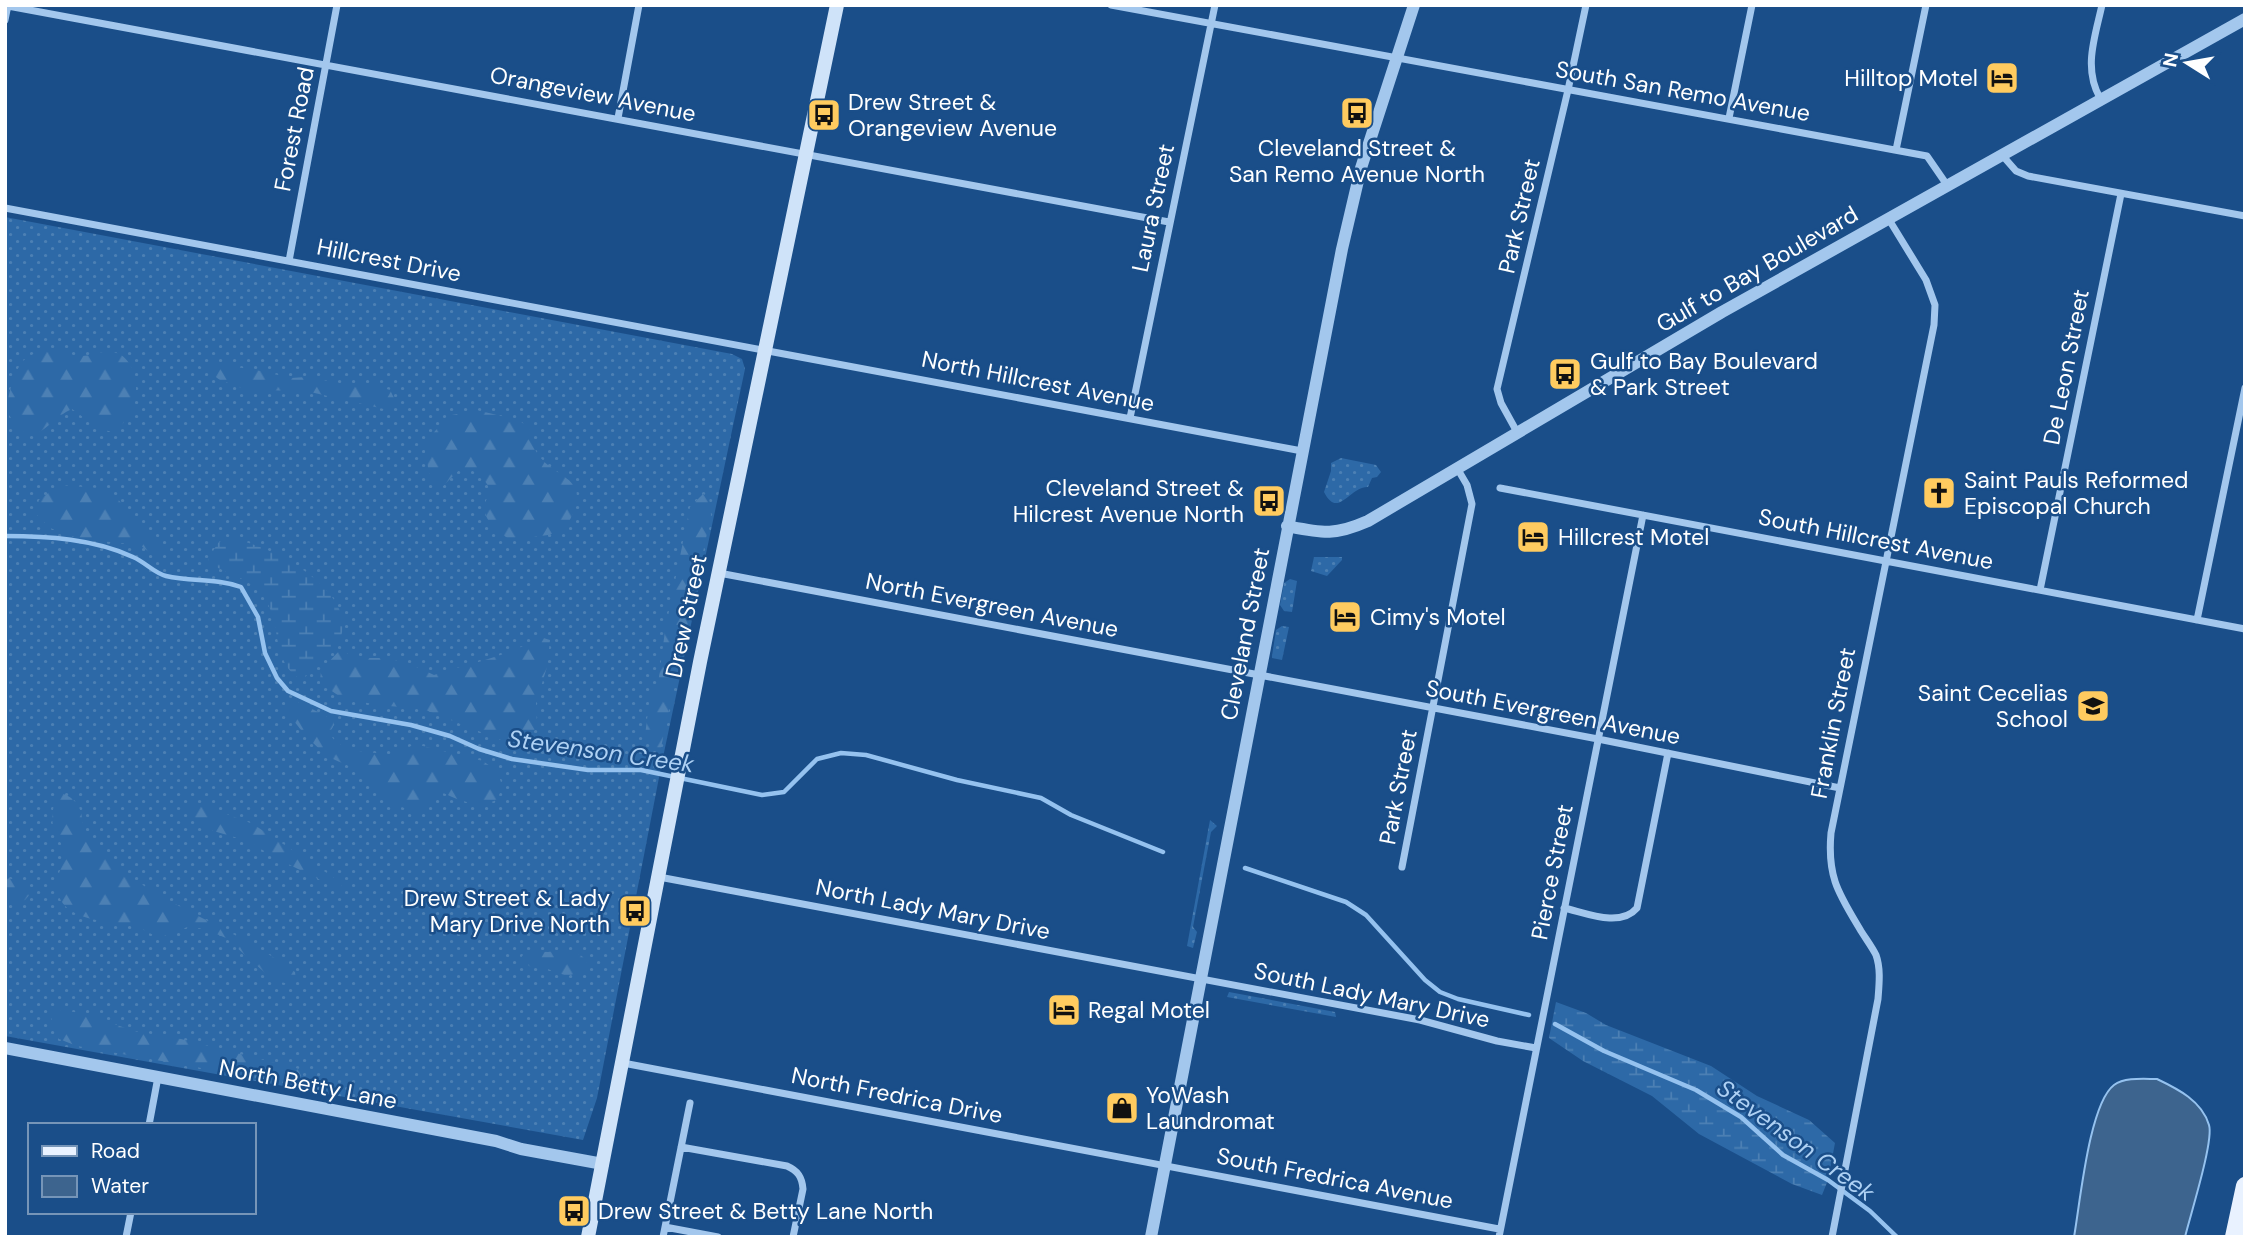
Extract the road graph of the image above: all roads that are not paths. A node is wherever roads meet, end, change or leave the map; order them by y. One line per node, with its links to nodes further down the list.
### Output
1 (8, 5): 12 (street); 16 (street, Orangeview Avenue)
2 (337, 5): 16 (street, Forest Road)
3 (639, 5): 19 (street)
4 (837, 5): 22 (main road, Drew Street)
5 (1111, 5): 14 (street, South San Remo Avenue)
6 (1215, 5): 14 (street, Laura Street)
7 (1414, 5): 15 (street, Cleveland Street)
8 (1586, 5): 17 (street, Park Street)
9 (1752, 5): 20 (street)
10 (1926, 5): 21 (street)
11 (2102, 5): 18 (street)
12 (5, 20)
13 (2245, 20): 18 (street, Gulf to Bay Boulevard)
14 (1212, 23): 15 (street, South San Remo Avenue); 29 (street, Laura Street)
15 (1397, 58): 17 (street, South San Remo Avenue); 35 (street, Cleveland Street)
16 (326, 64): 19 (street, Orangeview Avenue); 30 (street, Forest Road)
17 (1568, 90): 20 (street, South San Remo Avenue); 34 (street, Park Street)
18 (2101, 98): 23 (street, Gulf to Bay Boulevard)
19 (618, 118): 22 (street, Orangeview Avenue)
20 (1729, 118): 21 (street, South San Remo Avenue)
21 (1896, 150): 24 (street, South San Remo Avenue)
22 (807, 153): 29 (street, Orangeview Avenue); 31 (main road, Drew Street)
23 (2001, 154): 24 (street, Gulf to Bay Boulevard); 25 (street)
24 (1947, 185): 28 (street, Gulf to Bay Boulevard)
25 (2120, 194): 27 (street); 42 (street, De Leon Street)
26 (5, 208): 30 (street, Hillcrest Drive)
27 (2245, 216)
28 (1888, 218): 34 (street, Gulf to Bay Boulevard); 40 (street, Franklin Street)
29 (1169, 222): 33 (street, Laura Street)
30 (289, 261): 31 (street, Hillcrest Drive)
31 (766, 350): 33 (street, North Hillcrest Avenue); 41 (main road, Drew Street)
32 (2245, 388): 43 (street)
33 (1130, 418): 35 (street, North Hillcrest Avenue)
34 (1517, 432): 36 (street, Gulf to Bay Boulevard)
35 (1302, 451): 39 (street, Cleveland Street)
36 (1457, 468): 39 (street, Gulf to Bay Boulevard); 46 (street, Park Street)
37 (1500, 488): 38 (street, South Hillcrest Avenue)
38 (1643, 515): 40 (street, South Hillcrest Avenue); 47 (street, Pierce Street)
39 (1287, 526): 45 (street, Cleveland Street)
40 (1886, 559): 42 (street, South Hillcrest Avenue); 49 (street, Franklin Street)
41 (718, 573): 45 (street, North Evergreen Avenue); 51 (main road, Drew Street)
42 (2040, 590): 43 (street, South Hillcrest Avenue)
43 (2197, 620): 44 (street, South Hillcrest Avenue)
44 (2245, 629)
45 (1259, 676): 46 (street, South Evergreen Avenue); 53 (street, Cleveland Street)
46 (1433, 709): 47 (street, South Evergreen Avenue); 50 (street, Park Street)
47 (1598, 739): 48 (street, South Evergreen Avenue); 52 (street, Pierce Street)
48 (1668, 753): 49 (street, South Evergreen Avenue); 52 (street)
49 (1840, 788): 73 (street, Franklin Street)
50 (1402, 867)
51 (659, 877): 53 (street, North Lady Mary Drive); 56 (main road, Drew Street)
52 (1564, 908): 55 (street, Pierce Street)
53 (1200, 980): 55 (street, South Lady Mary Drive); 62 (street, Cleveland Street)
54 (5, 1048): 57 (street, North Betty Lane)
55 (1536, 1048): 66 (street, Pierce Street)
56 (623, 1063): 61 (main road, Drew Street); 62 (street, North Fredrica Drive)
57 (158, 1077): 59 (street); 61 (street, North Betty Lane)
58 (690, 1103): 60 (street)
59 (149, 1123)
60 (681, 1147): 65 (street); 71 (street)
61 (603, 1164): 68 (main road, Drew Street)
62 (1164, 1166): 66 (street, South Fredrica Avenue); 72 (street, Cleveland Street)
63 (2245, 1186): 74 (main road)
64 (131, 1214): 67 (street)
65 (665, 1227): 69 (street); 70 (street)
66 (1499, 1233)
67 (126, 1237)
68 (588, 1237)
69 (663, 1237)
70 (718, 1237)
71 (793, 1237)
72 (1151, 1237)
73 (1832, 1237)
74 (2234, 1237)

